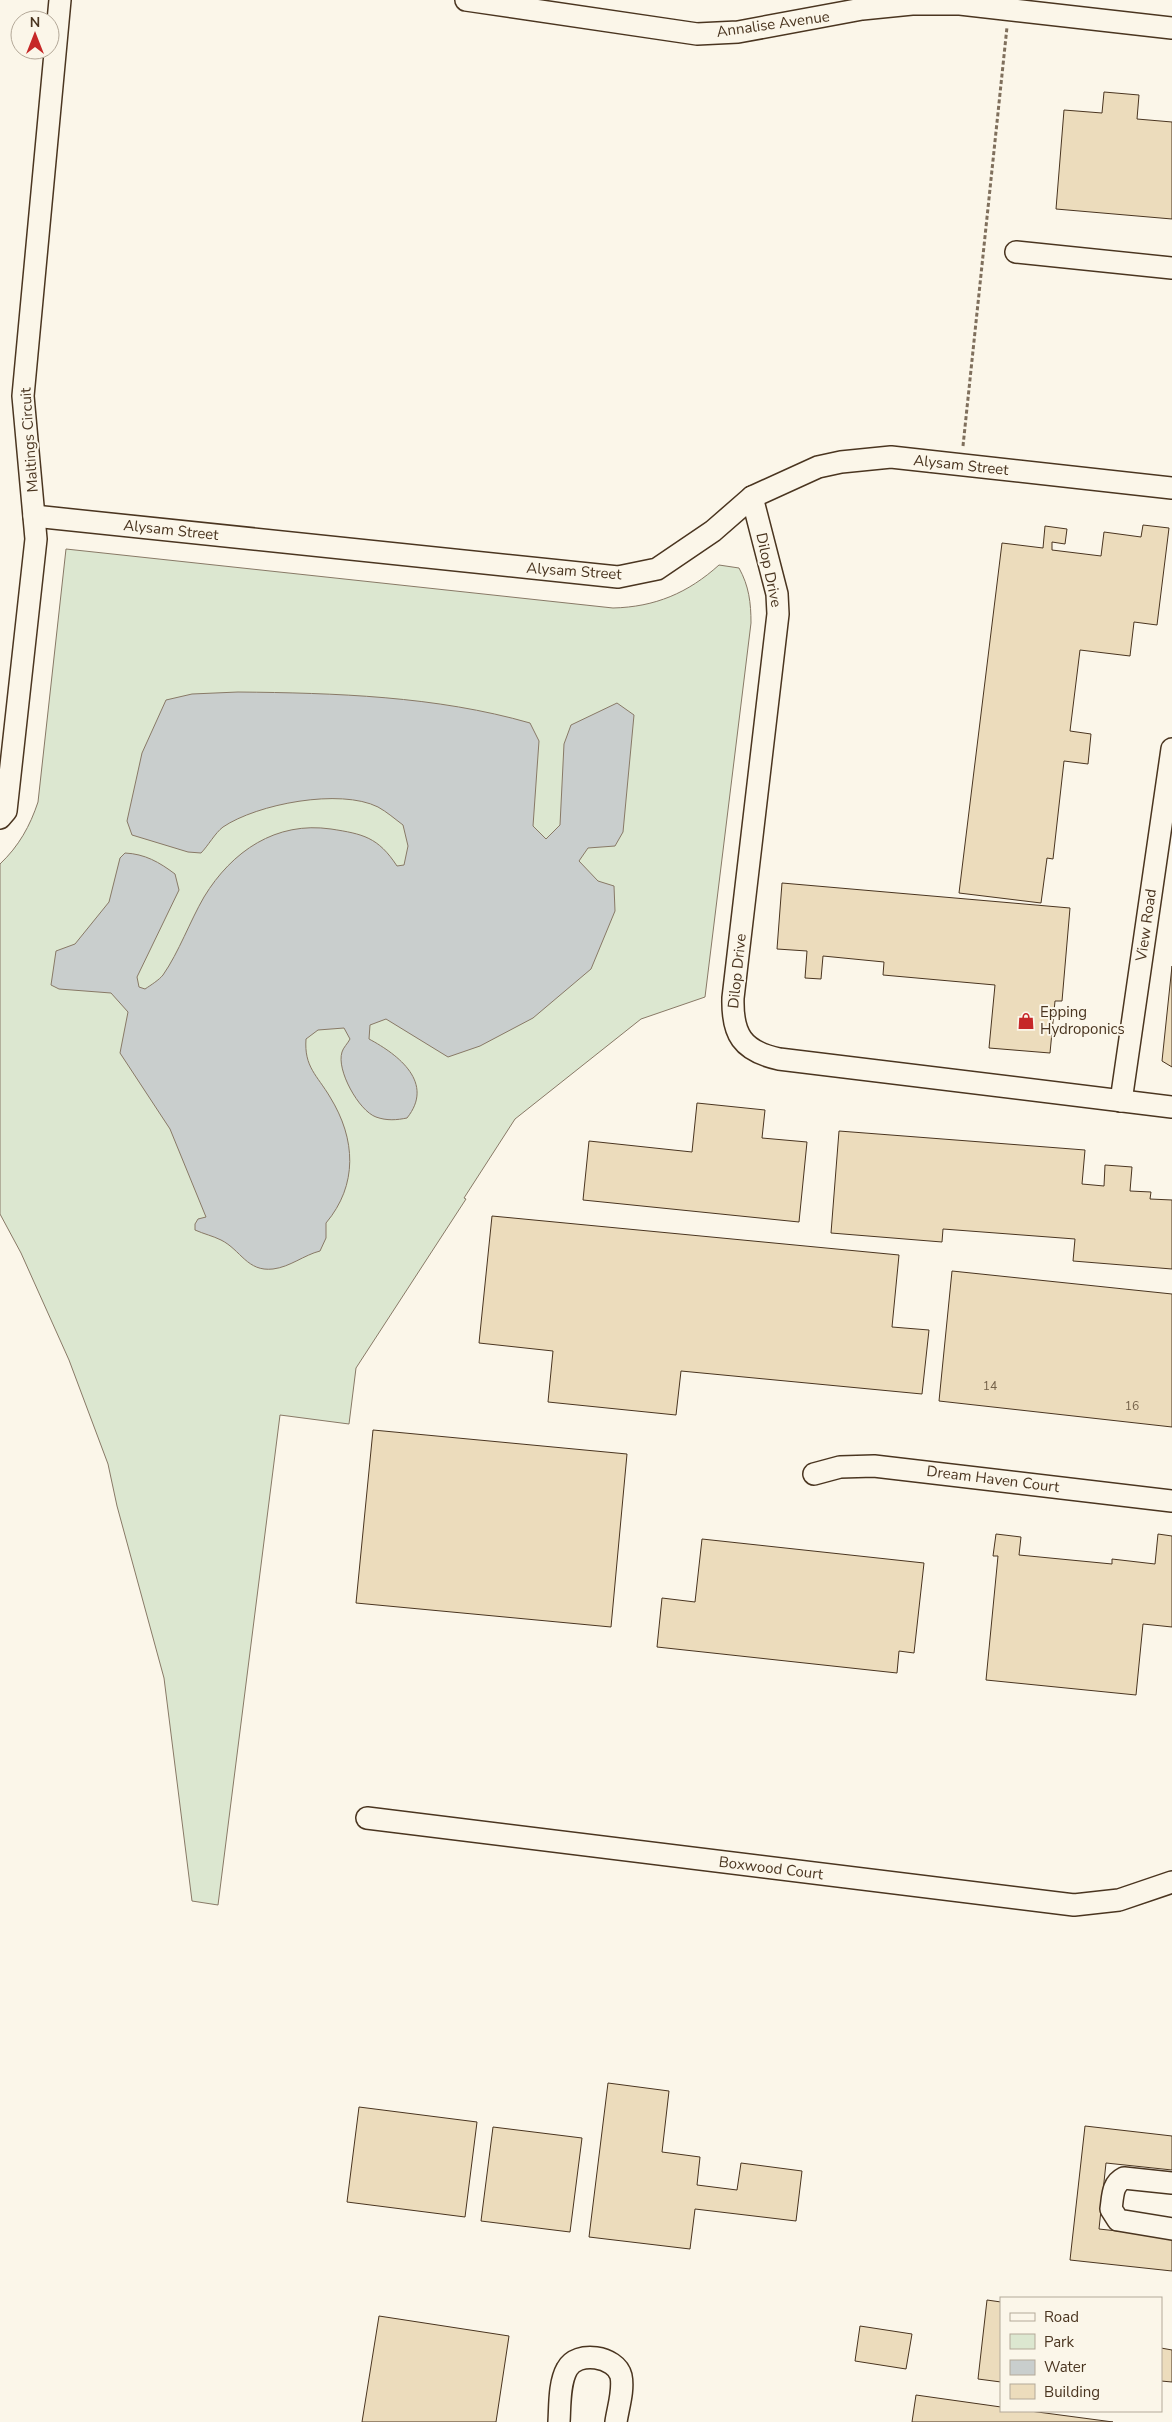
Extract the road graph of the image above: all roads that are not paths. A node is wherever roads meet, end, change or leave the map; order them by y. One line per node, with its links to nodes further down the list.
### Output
1 (60, 0): 9 (street, Maltings Circuit)
2 (466, 0): 3 (street, Annalise Avenue)
3 (554, 6): 4 (street, Annalise Avenue)
4 (1172, 28)
5 (1016, 252): 6 (street)
6 (1172, 268)
7 (1172, 488): 8 (street, Alysam Street)
8 (752, 497): 9 (street, Alysam Street); 12 (street, Dilop Drive)
9 (34, 516): 11 (street, Maltings Circuit)
10 (1172, 749): 12 (street, View Road)
11 (0, 818)
12 (1121, 1101): 13 (street, Dilop Drive)
13 (1172, 1107)
14 (814, 1474): 15 (street, Dream Haven Court)
15 (1172, 1501)
16 (368, 1818): 17 (street, Boxwood Court)
17 (1172, 1882)
18 (1172, 2183): 19 (street)
19 (1172, 2229)
20 (558, 2422): 21 (street)
21 (616, 2422)

